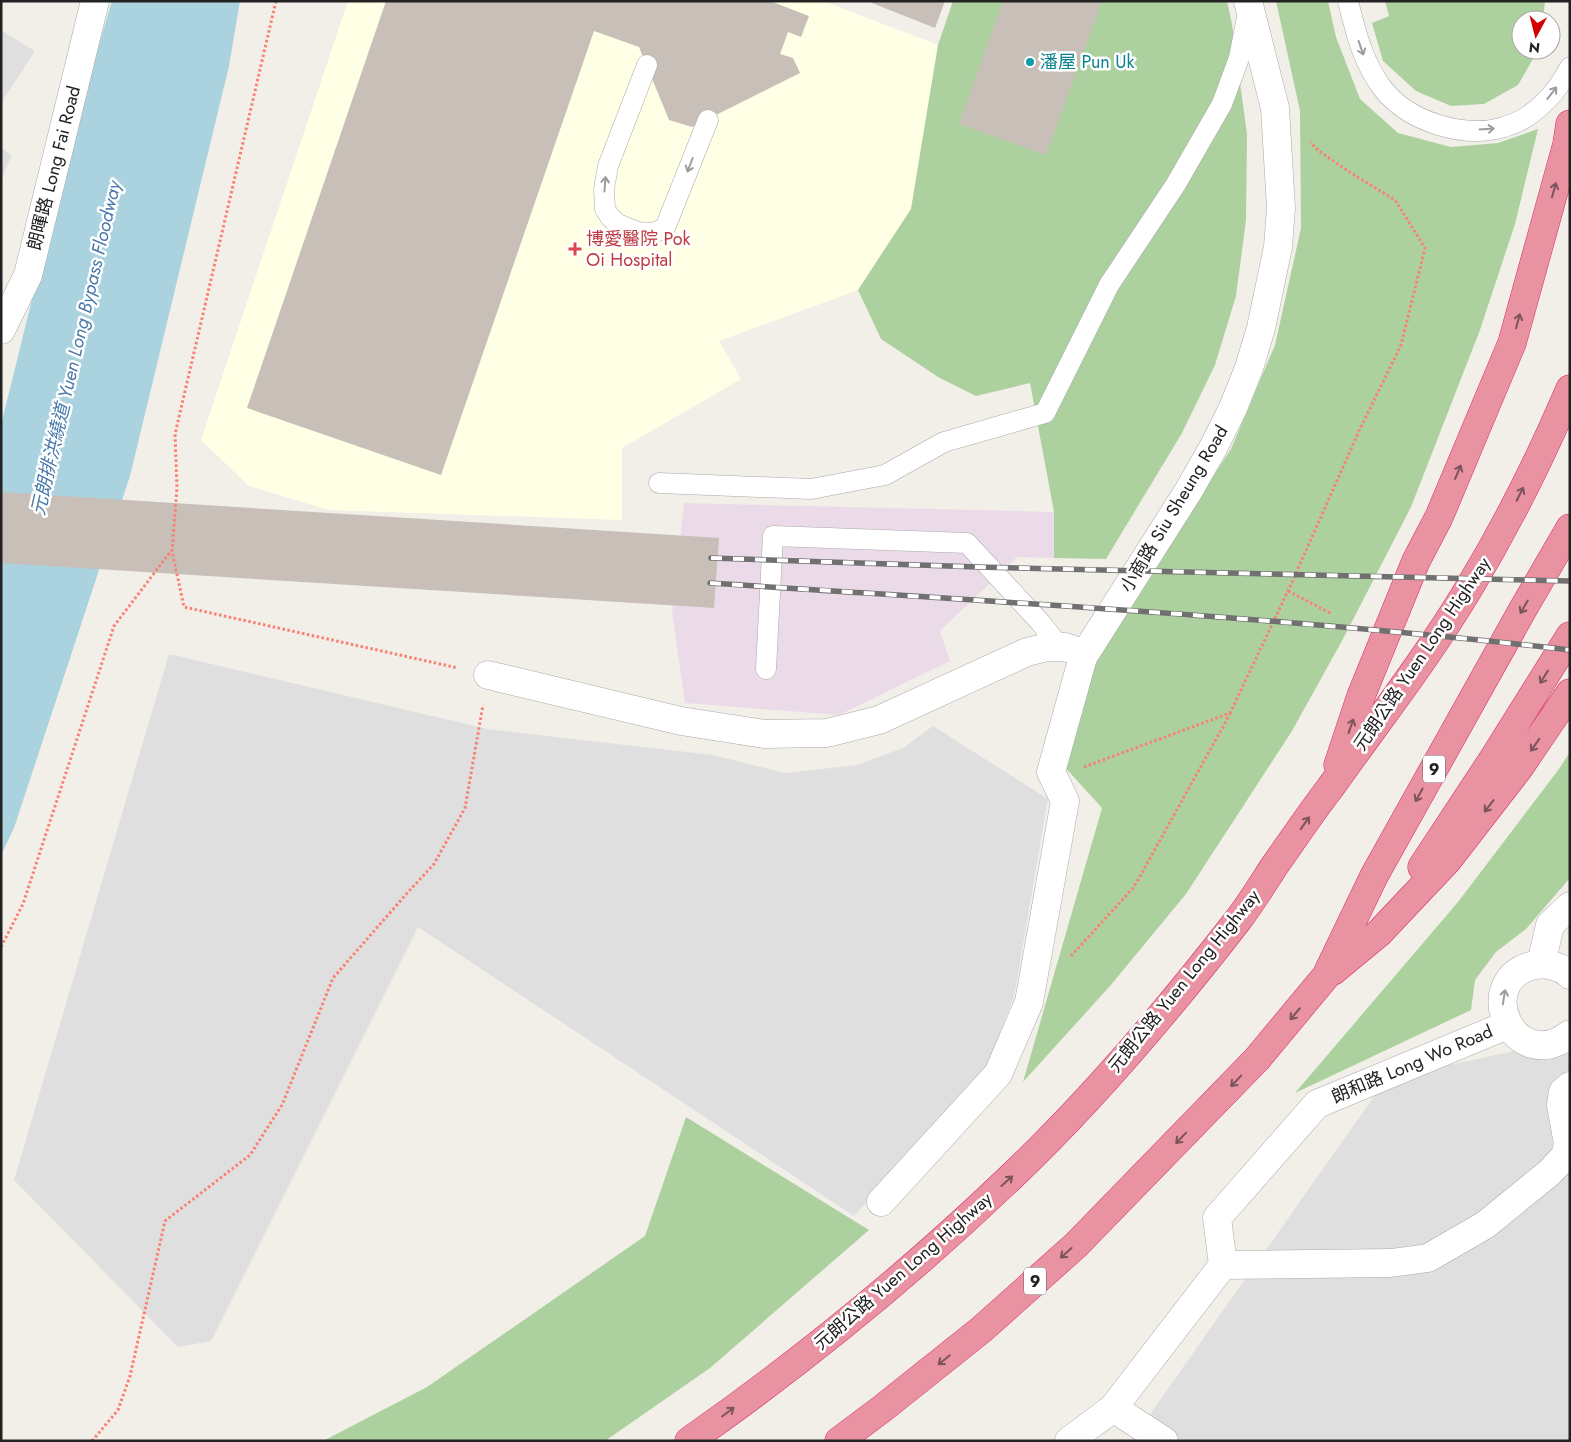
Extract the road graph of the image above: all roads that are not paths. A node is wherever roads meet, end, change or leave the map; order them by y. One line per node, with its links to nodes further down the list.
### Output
1 (95, 1): 8 (street, 朗暉路 Long Fai Road)
2 (1348, 1): 5 (lane, one-way to 5)
3 (1248, 4): 10 (lane); 13 (street, 小商路 Siu Sheung Road)
4 (647, 65): 6 (lane, one-way to 4)
5 (1570, 67)
6 (708, 120)
7 (1570, 124): 17 (highway, one-way to 7)
8 (1, 330)
9 (1570, 389): 17 (highway, 元朗公路 Yuen Long Highway, one-way to 9)
10 (659, 483)
11 (1570, 528): 22 (highway, 9, one-way to 22)
12 (1570, 636): 19 (highway, one-way to 19)
13 (1076, 653): 14 (lane); 15 (street); 26 (street, 小商路 Siu Sheung Road)
14 (766, 669)
15 (488, 675)
16 (1570, 693): 19 (highway, one-way to 19)
17 (1330, 788): 29 (highway, 元朗公路 Yuen Long Highway, one-way to 17)
18 (1570, 906): 20 (street)
19 (1379, 933): 22 (highway)
20 (1541, 964): 21 (street); 23 (street, 朗和路 Long Wo Road, one-way to 20)
21 (1570, 975)
22 (1326, 976): 30 (highway, 9, one-way to 30)
23 (1507, 1025): 24 (street, 朗和路 Long Wo Road); 27 (street, 朗和路 Long Wo Road)
24 (1570, 1034)
25 (1570, 1086): 27 (street)
26 (881, 1202)
27 (1223, 1265): 28 (street)
28 (1113, 1408): 31 (street); 32 (street)
29 (689, 1441)
30 (839, 1441)
31 (1069, 1441)
32 (1164, 1441)

